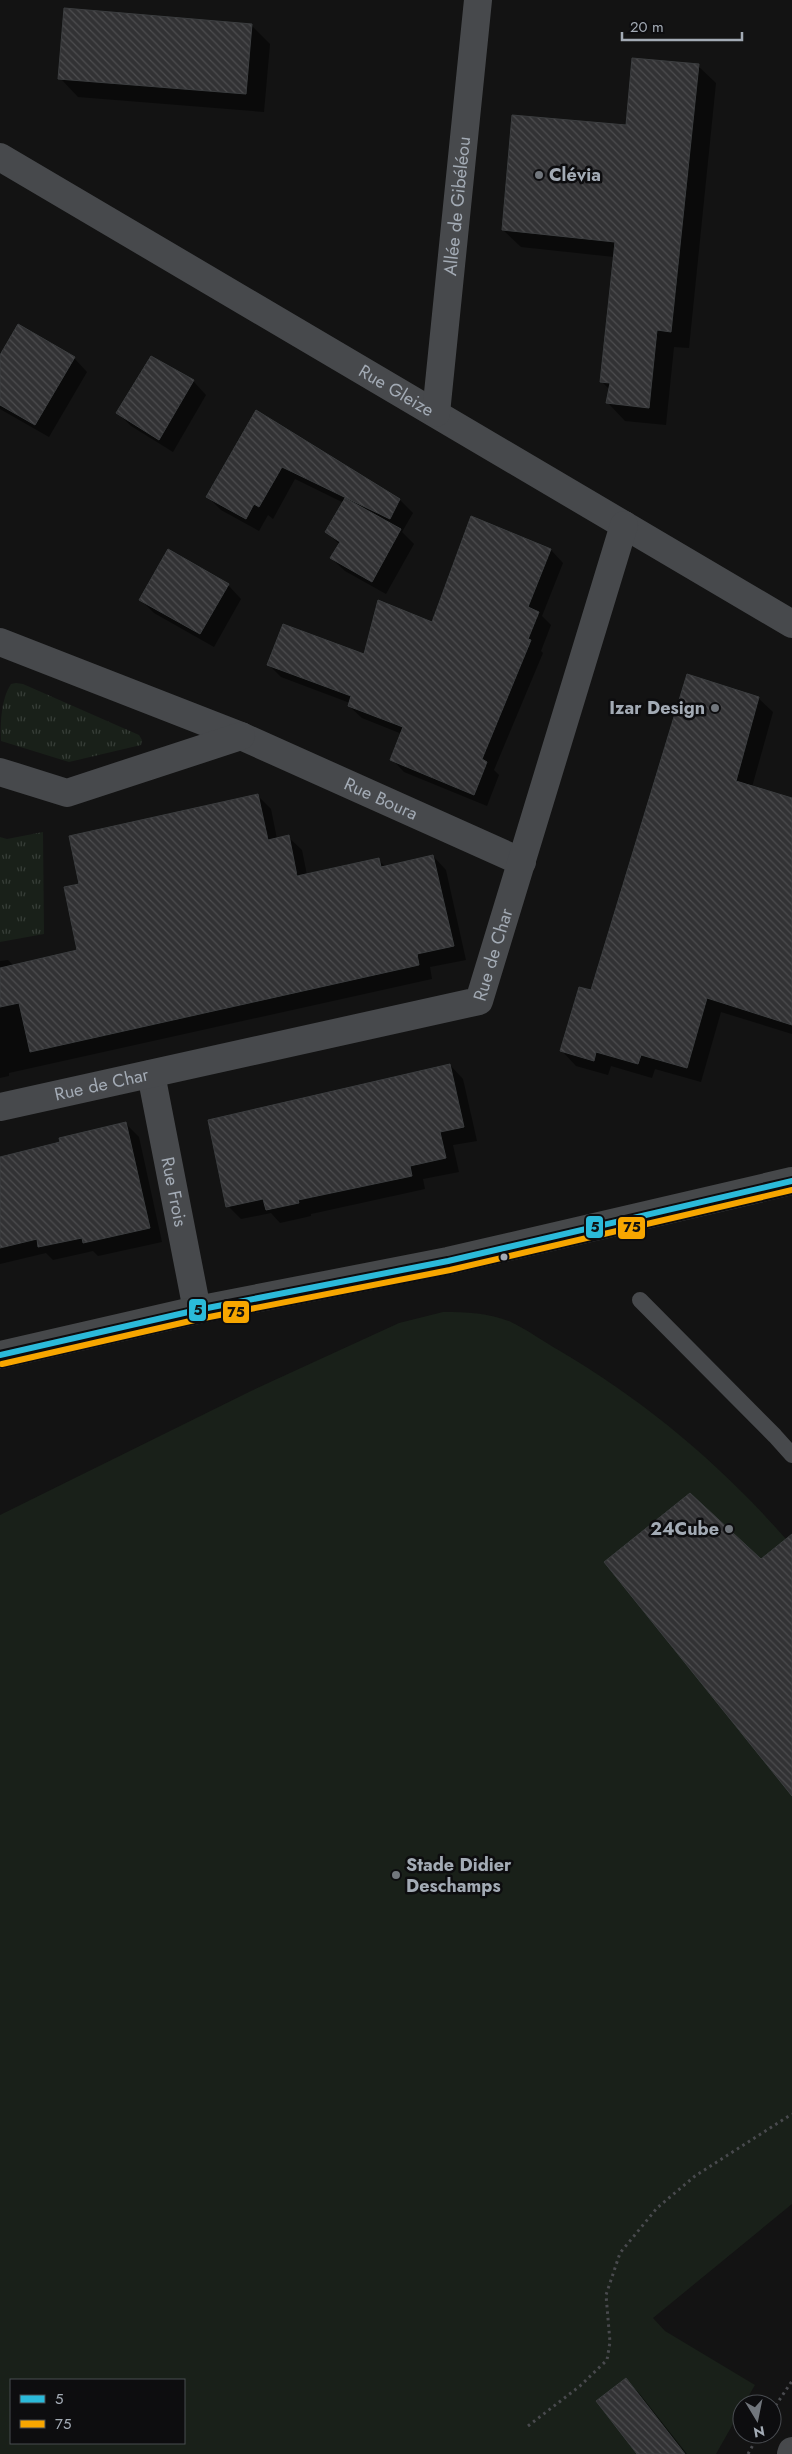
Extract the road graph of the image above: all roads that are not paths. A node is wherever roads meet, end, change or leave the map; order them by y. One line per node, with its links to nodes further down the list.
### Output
1 (478, 0): 3 (street, Allée de Gibéléou)
2 (0, 157): 3 (street, Rue Gleize)
3 (436, 413): 4 (street, Rue Gleize)
4 (624, 525): 5 (street, Rue Gleize); 9 (street, Rue de Char)
5 (792, 624)
6 (1, 646): 7 (street, Rue Boura)
7 (240, 736): 8 (street); 9 (street, Rue Boura)
8 (0, 772)
9 (522, 862): 10 (street, Rue de Char)
10 (151, 1074): 11 (street, Rue de Char); 14 (street, Rue Frois)
11 (0, 1107)
12 (792, 1181): 14 (main road)
13 (640, 1300): 16 (lane)
14 (197, 1310): 15 (main road)
15 (0, 1355)
16 (792, 1455)

